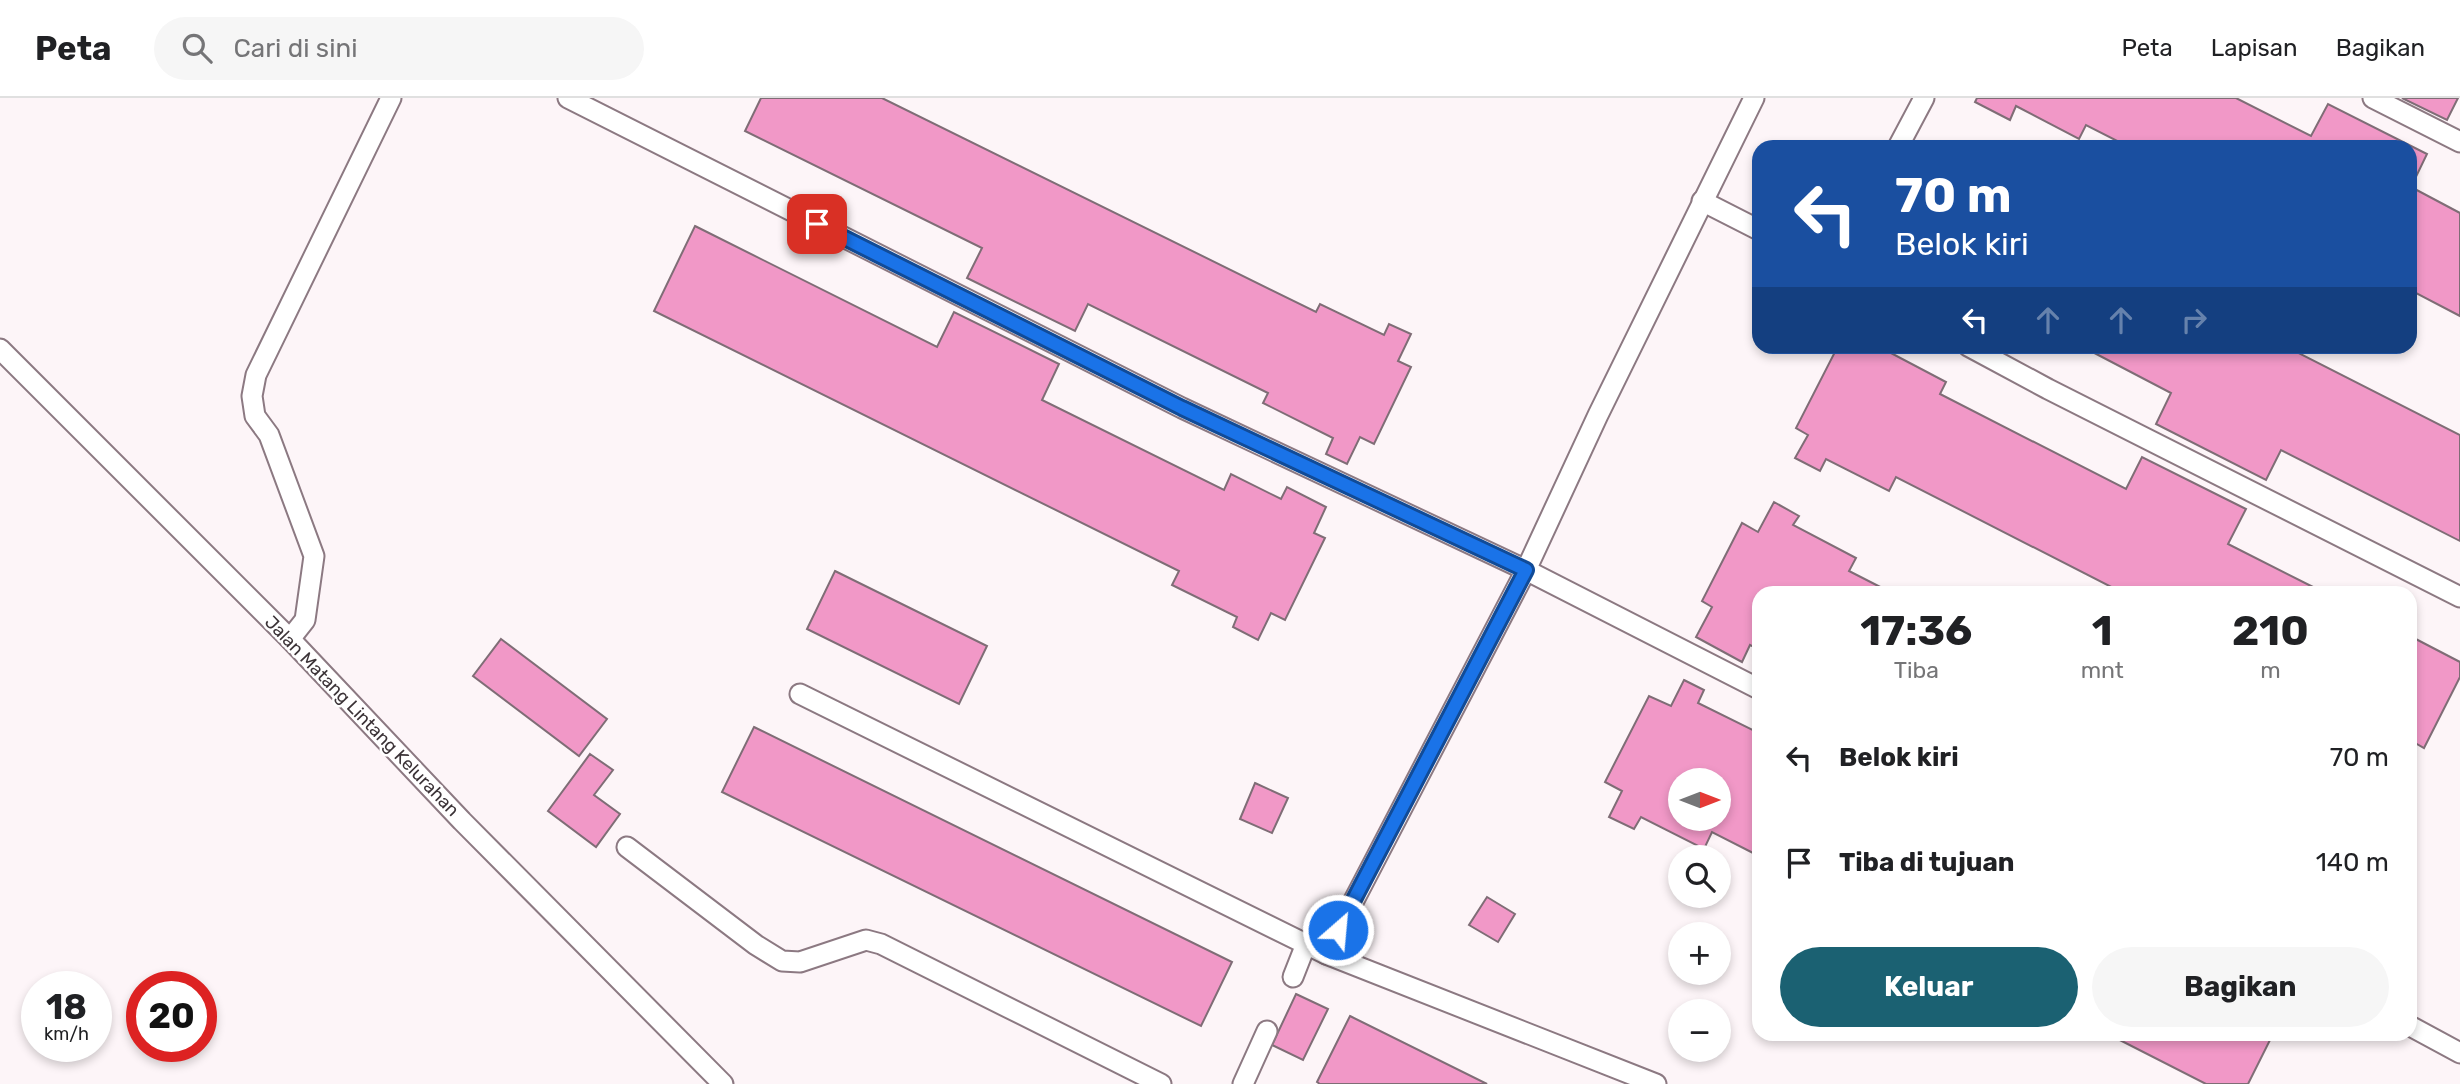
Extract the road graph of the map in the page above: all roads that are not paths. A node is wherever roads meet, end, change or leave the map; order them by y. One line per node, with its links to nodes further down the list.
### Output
1 (391, 98): 14 (lane)
2 (568, 98): 12 (lane)
3 (1754, 98): 8 (lane)
4 (1924, 98): 6 (lane)
5 (2373, 98): 7 (lane)
6 (1902, 140)
7 (2460, 142)
8 (1702, 201): 9 (lane); 12 (lane)
9 (1752, 226)
10 (0, 349): 14 (lane, Jalan Matang Lintang Kelurahan)
11 (1983, 354): 13 (lane)
12 (1526, 570): 15 (lane); 19 (lane)
13 (2460, 597)
14 (290, 639): 24 (lane, Jalan Matang Lintang Kelurahan)
15 (1752, 685)
16 (800, 694): 18 (lane)
17 (627, 847): 25 (lane)
18 (1306, 944): 19 (lane); 20 (lane)
19 (1326, 954): 27 (lane)
20 (1293, 977)
21 (2417, 1030): 23 (lane)
22 (1267, 1031): 26 (lane)
23 (2460, 1054)
24 (723, 1084)
25 (1161, 1084)
26 (1243, 1084)
27 (1656, 1084)

